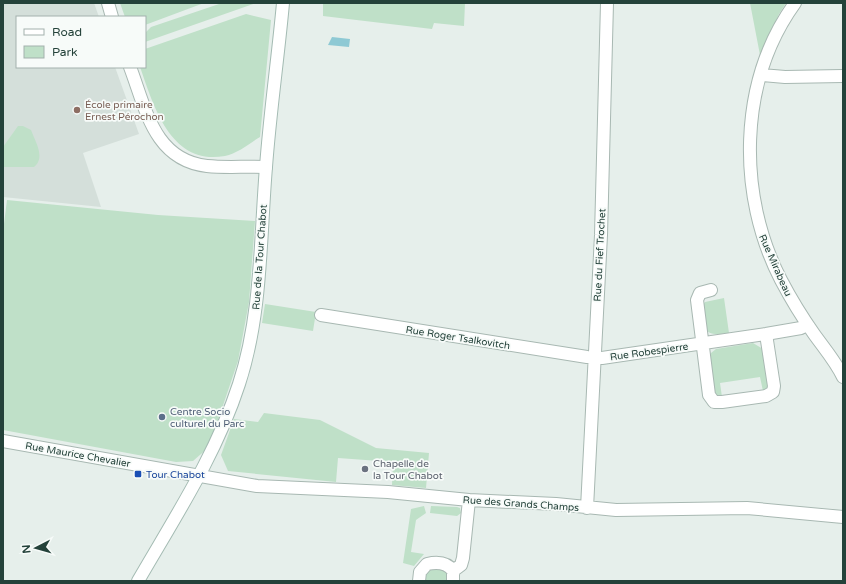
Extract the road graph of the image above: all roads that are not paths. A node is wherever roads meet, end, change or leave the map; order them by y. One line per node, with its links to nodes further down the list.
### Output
1 (108, 3): 5 (street)
2 (283, 3): 9 (street, Rue de la Tour Chabot)
3 (607, 3): 15 (street, Rue du Fief Trochet)
4 (795, 3): 7 (street, Rue Mirabeau)
5 (112, 16)
6 (130, 68): 9 (street)
7 (761, 75): 8 (street); 12 (street, Rue Mirabeau)
8 (843, 76)
9 (266, 167): 18 (street, Rue de la Tour Chabot)
10 (711, 290): 14 (street, Rue Robespierre)
11 (320, 315): 15 (street, Rue Roger Tsalkovitch)
12 (807, 325): 13 (street, Rue Robespierre); 16 (street, Rue Mirabeau)
13 (766, 334): 14 (street, Rue Robespierre); 14 (street, Rue Robespierre)
14 (702, 343): 15 (street, Rue Robespierre)
15 (595, 357): 20 (street, Rue du Fief Trochet)
16 (843, 377)
17 (3, 441): 18 (street, Rue Maurice Chevalier)
18 (200, 475): 19 (street, Rue des Grands Champs); 23 (street, Rue de la Tour Chabot)
19 (469, 500): 20 (street, Rue des Grands Champs); 22 (street)
20 (587, 508): 21 (street, Rue des Grands Champs)
21 (843, 517)
22 (453, 576): 24 (street)
23 (138, 581)
24 (419, 581)

